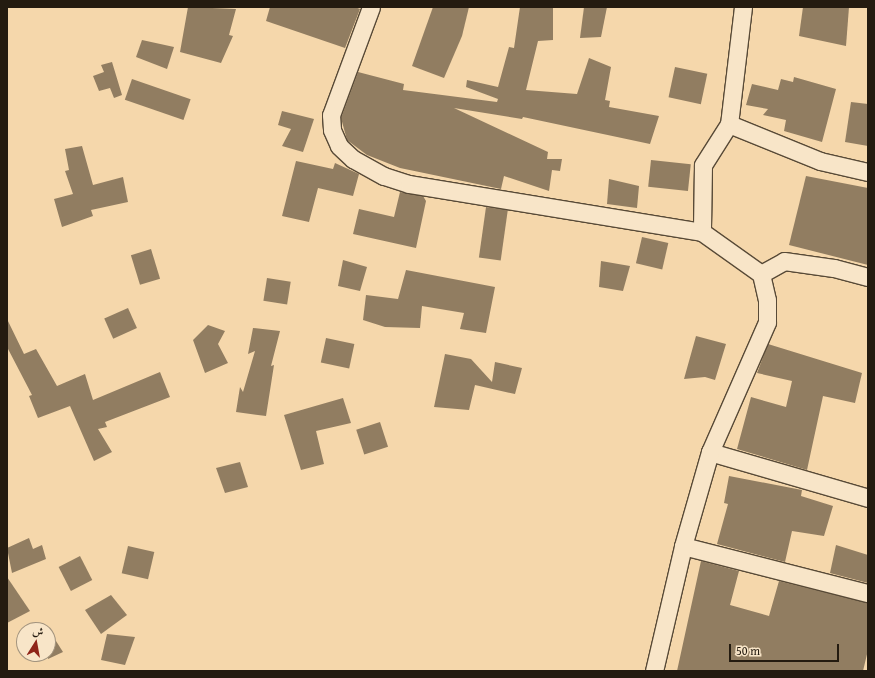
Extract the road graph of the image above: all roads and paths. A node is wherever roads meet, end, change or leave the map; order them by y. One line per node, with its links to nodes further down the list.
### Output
1 (371, 7): 5 (street)
2 (743, 7): 3 (street)
3 (729, 124): 4 (street); 5 (street)
4 (868, 172)
5 (702, 232): 6 (street)
6 (761, 274): 7 (street); 8 (street)
7 (868, 277)
8 (710, 452): 9 (street); 10 (street)
9 (868, 498)
10 (683, 546): 11 (street); 12 (street)
11 (868, 594)
12 (654, 671)

